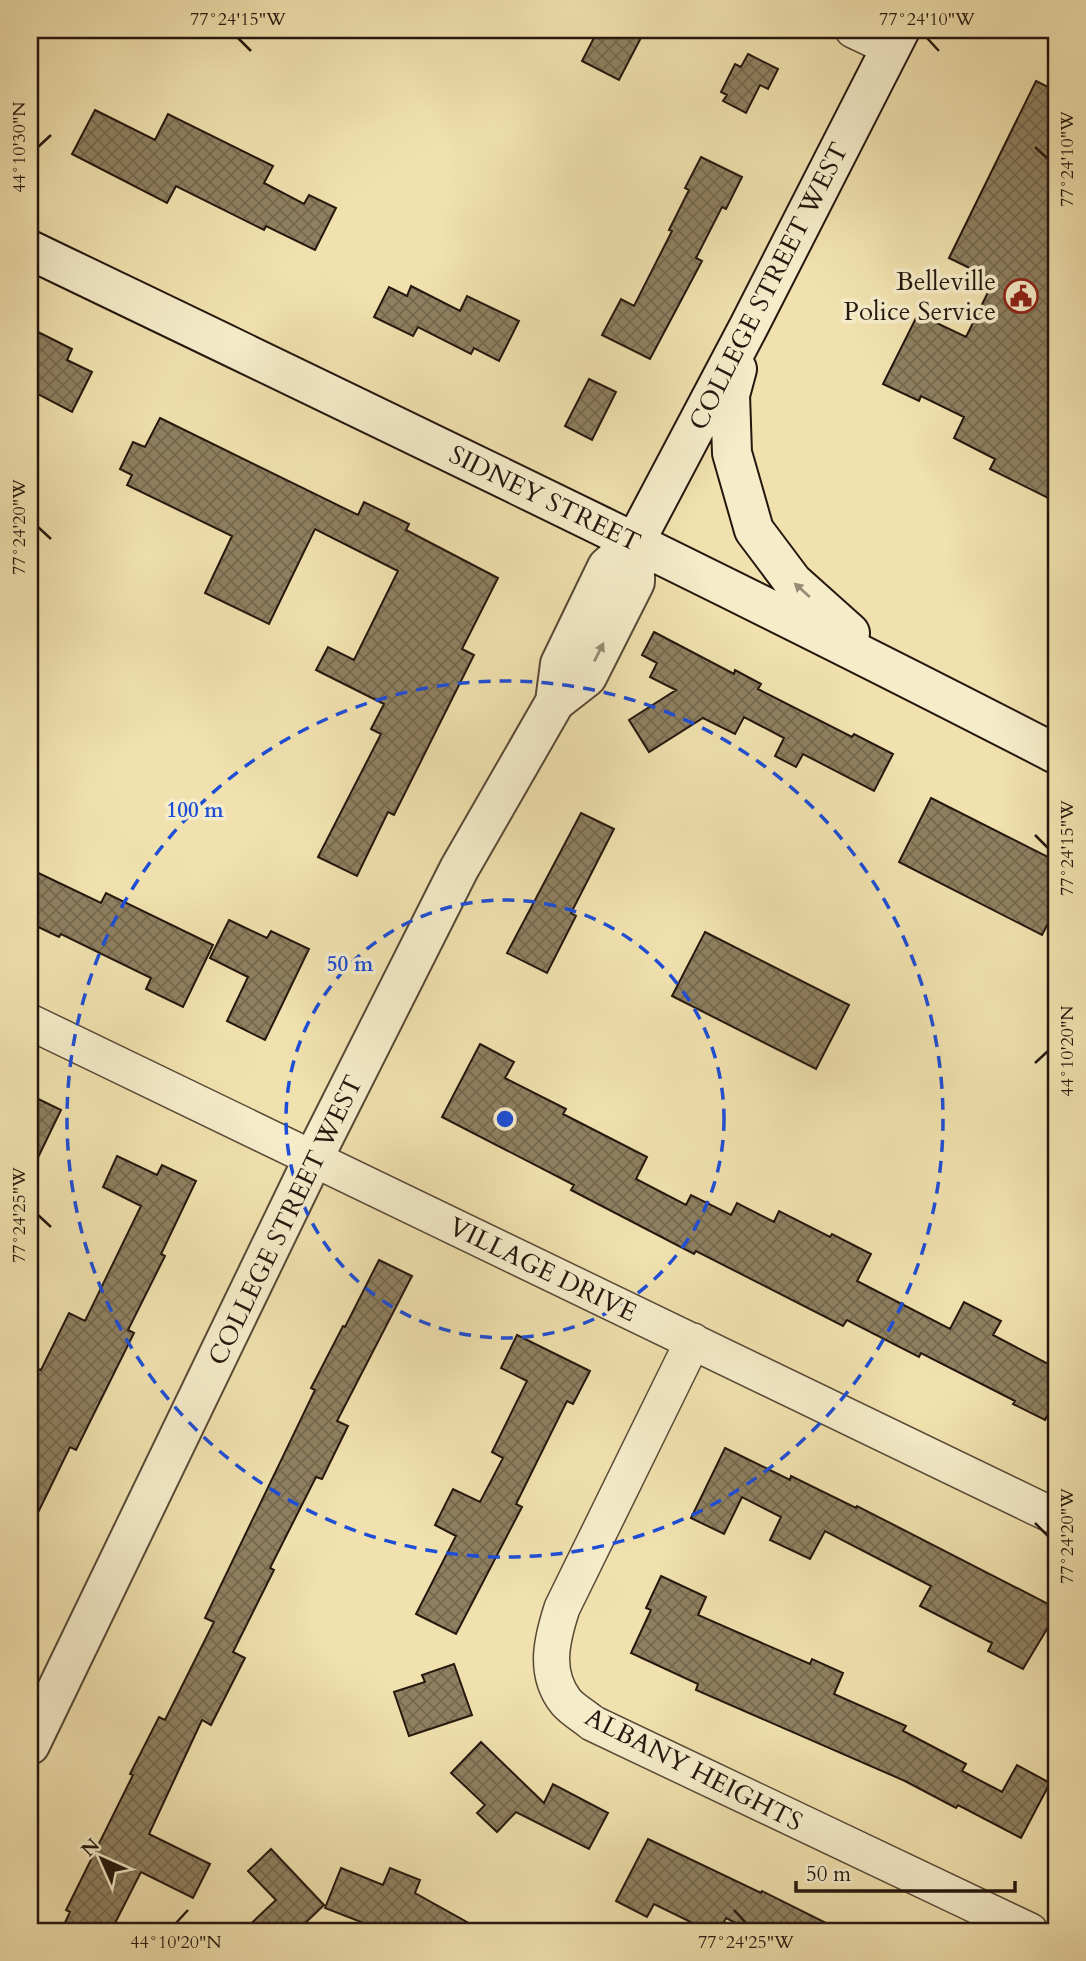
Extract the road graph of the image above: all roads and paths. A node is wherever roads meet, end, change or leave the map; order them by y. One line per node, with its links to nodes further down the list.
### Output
1 (853, 30): 2 (street)
2 (895, 39): 4 (main road, COLLEGE STREET WEST)
3 (30, 250): 5 (main road, SIDNEY STREET)
4 (749, 326): 5 (main road, COLLEGE STREET WEST); 6 (main road, one-way to 4)
5 (635, 542): 6 (main road, SIDNEY STREET); 9 (main road, COLLEGE STREET WEST)
6 (890, 668): 7 (main road, SIDNEY STREET)
7 (1056, 754)
8 (30, 1022): 9 (street, VILLAGE DRIVE)
9 (313, 1159): 10 (street, VILLAGE DRIVE); 12 (main road, COLLEGE STREET WEST)
10 (693, 1342): 11 (street, VILLAGE DRIVE); 13 (street, ALBANY HEIGHTS)
11 (1056, 1517)
12 (30, 1745)
13 (1030, 1931)

